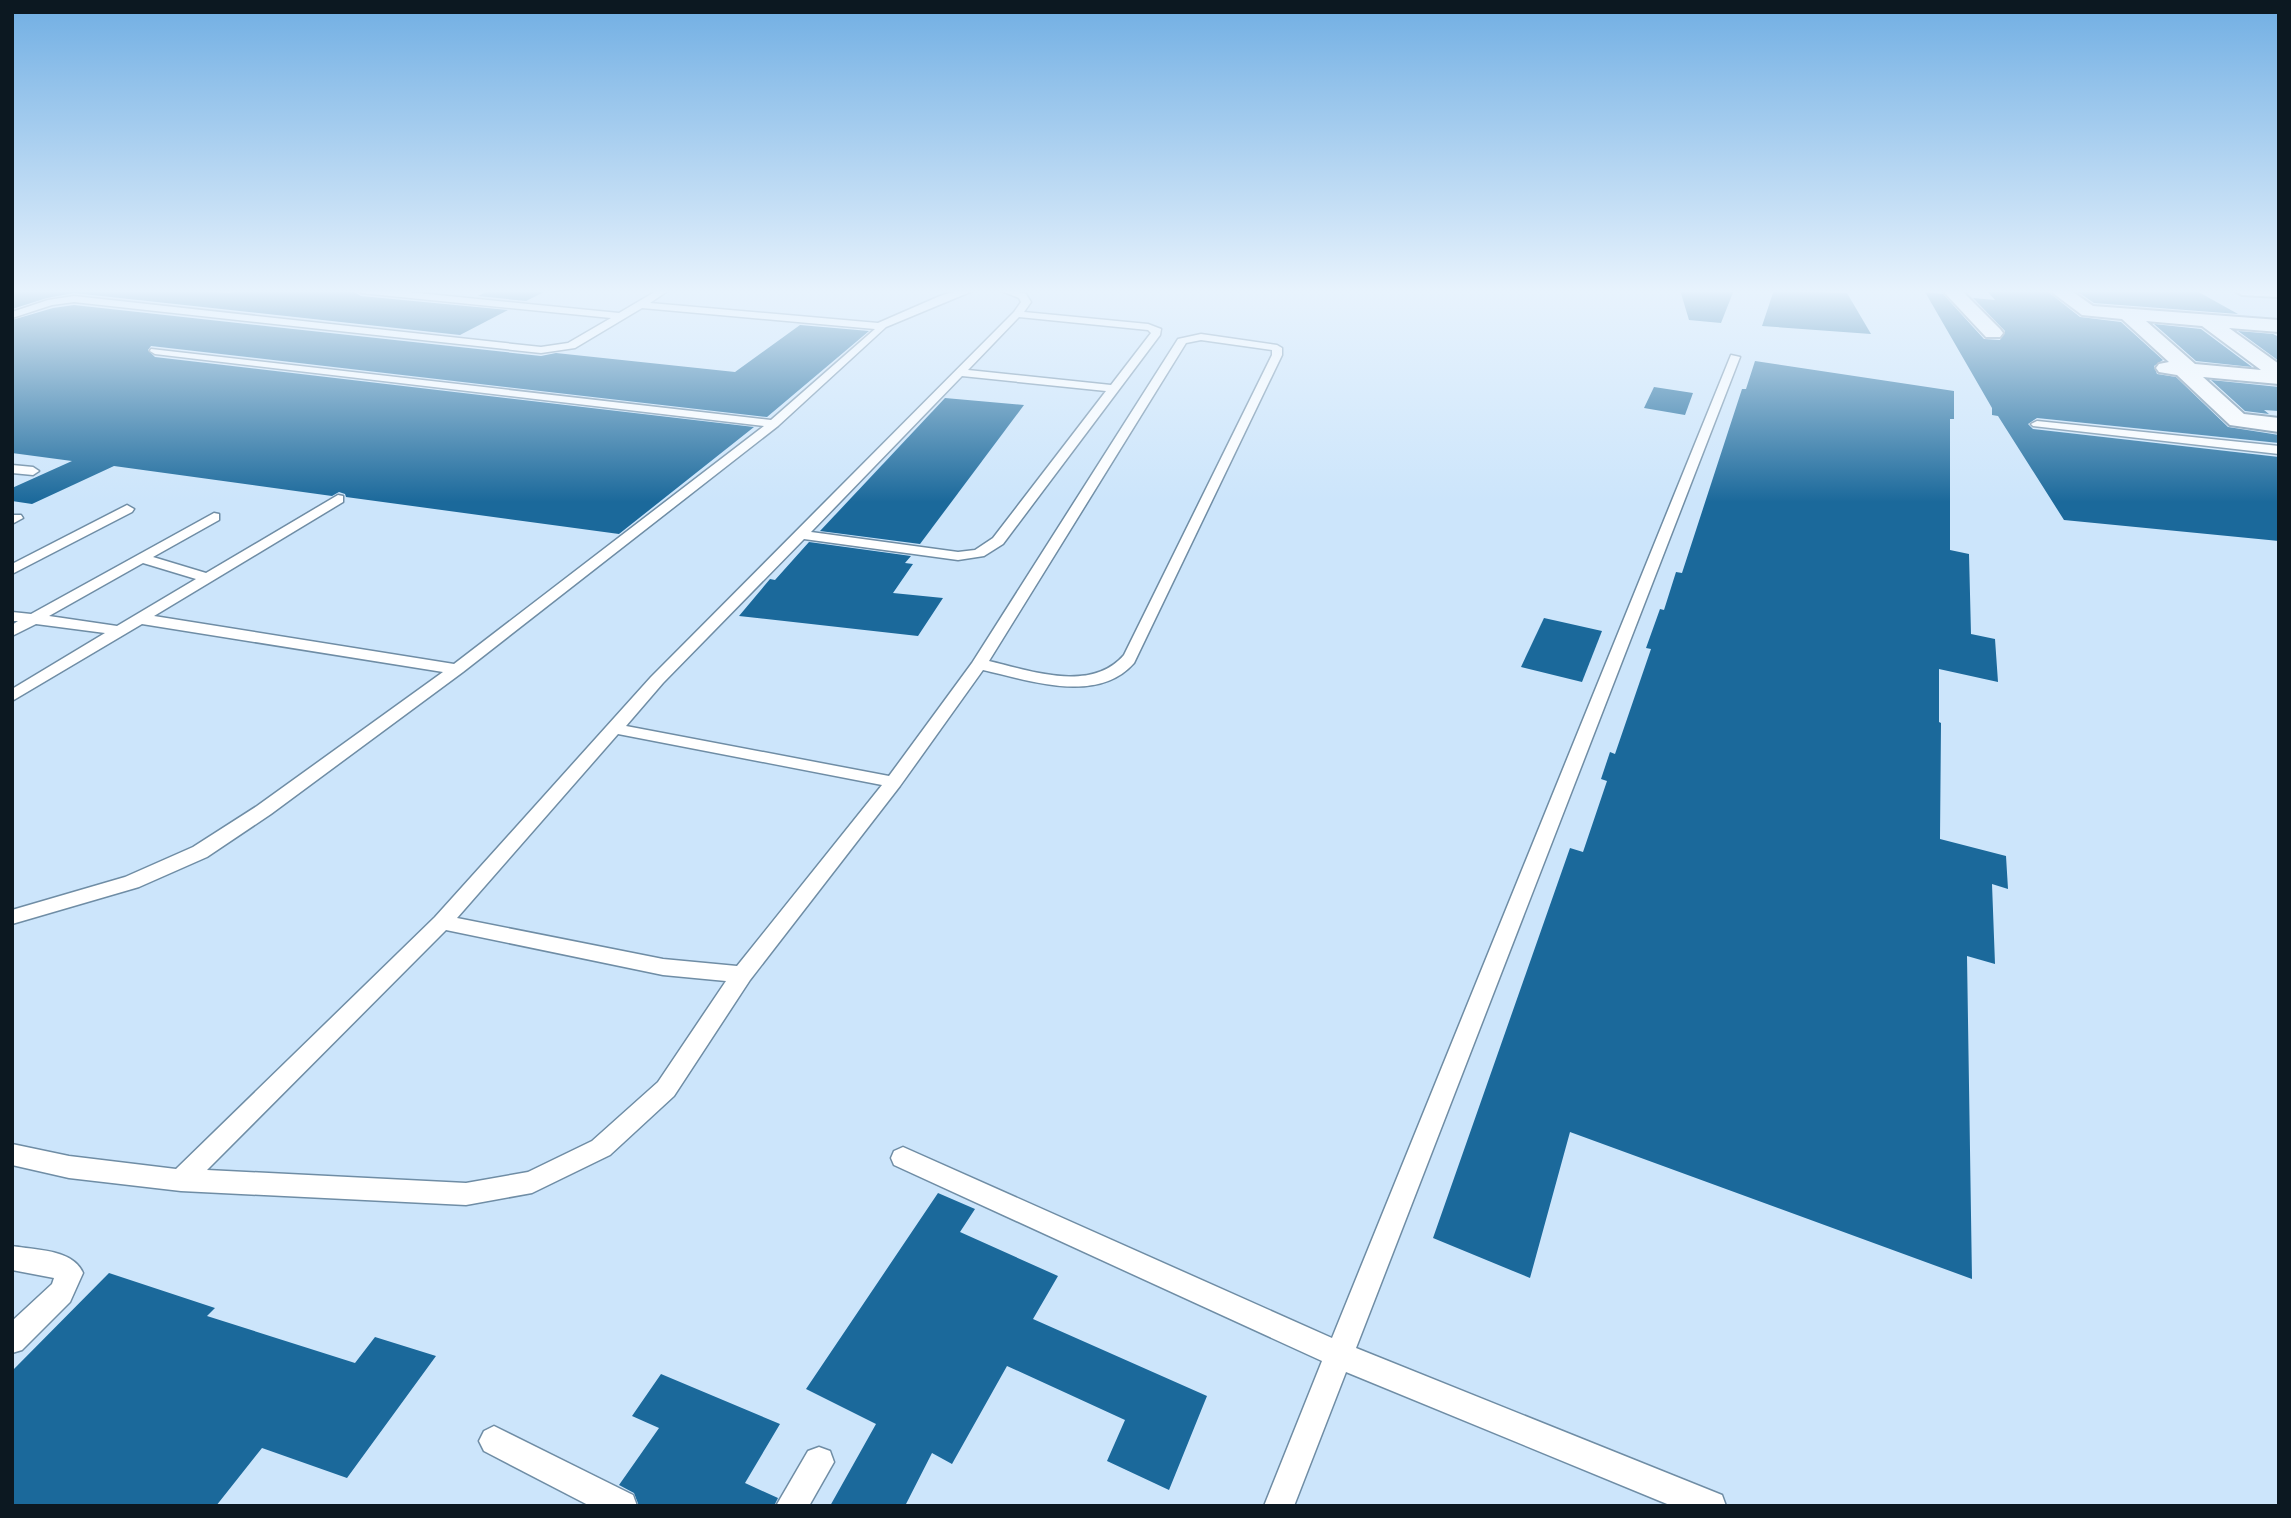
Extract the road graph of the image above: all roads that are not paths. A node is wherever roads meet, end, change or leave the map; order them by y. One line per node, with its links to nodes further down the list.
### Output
1 (239, 361): 17 (lane)
2 (846, 361): 17 (lane)
3 (970, 361): 12 (lane)
4 (1135, 361): 15 (lane)
5 (1170, 361): 34 (lane)
6 (1274, 361): 34 (lane)
7 (1733, 361): 47 (lane)
8 (2176, 361): 11 (street)
9 (2260, 361): 14 (street)
10 (2160, 368): 11 (street)
11 (2186, 370): 13 (street); 16 (street)
12 (959, 372): 15 (lane); 25 (lane)
13 (2223, 373): 14 (street); 16 (street)
14 (2279, 376)
15 (1114, 389): 25 (lane)
16 (2279, 423)
17 (775, 424): 35 (lane)
18 (2038, 424): 19 (lane)
19 (2279, 450)
20 (12, 469): 21 (lane)
21 (33, 471)
22 (338, 499): 28 (lane)
23 (127, 509): 27 (lane)
24 (214, 517): 26 (lane)
25 (799, 534): 37 (lane)
26 (141, 558): 28 (lane); 31 (lane)
27 (12, 569)
28 (209, 578): 30 (lane)
29 (12, 616): 31 (lane)
30 (142, 619): 33 (lane); 35 (lane)
31 (34, 620): 32 (lane); 33 (lane)
32 (12, 631)
33 (122, 631): 36 (lane)
34 (979, 664): 38 (lane)
35 (457, 669): 39 (lane)
36 (12, 696)
37 (612, 728): 38 (lane); 40 (lane)
38 (894, 782): 41 (lane)
39 (12, 917)
40 (442, 922): 41 (lane); 44 (lane)
41 (742, 974): 44 (lane)
42 (12, 1154): 44 (lane)
43 (903, 1158): 47 (lane)
44 (181, 1180)
45 (12, 1258): 46 (lane)
46 (12, 1340)
47 (1338, 1356): 52 (lane); 53 (lane)
48 (494, 1441): 50 (lane)
49 (818, 1462): 51 (lane)
50 (622, 1506)
51 (791, 1506)
52 (1279, 1506)
53 (1711, 1506)

